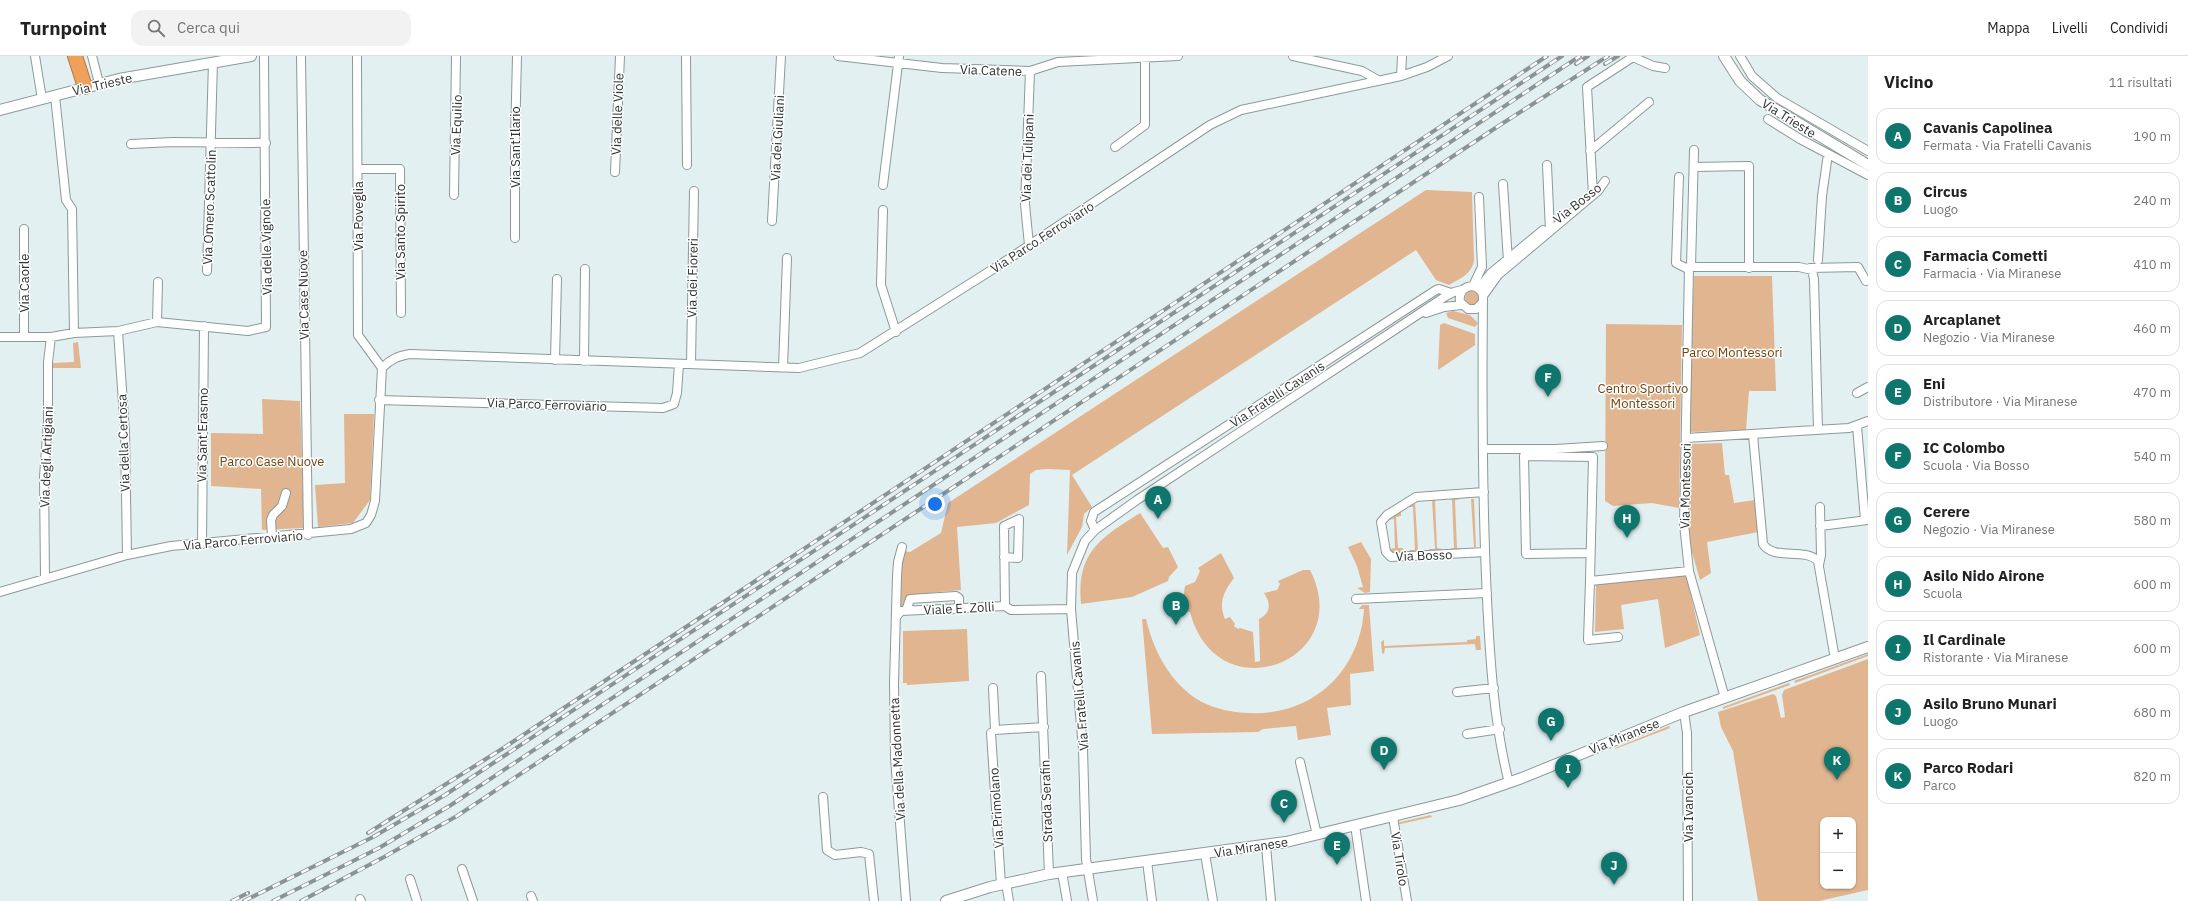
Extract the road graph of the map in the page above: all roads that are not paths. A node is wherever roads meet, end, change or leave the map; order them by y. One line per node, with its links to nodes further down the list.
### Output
1 (35, 56): 32 (street)
2 (75, 56): 30 (highway)
3 (92, 56): 29 (street)
4 (251, 56): 24 (street, Via Trieste)
5 (264, 56): 37 (street, Via delle Vignole)
6 (301, 56): 115 (street, Via Case Nuove)
7 (357, 56): 48 (street, Via Poveglia)
8 (456, 56): 55 (street, Via Equilio)
9 (517, 56): 61 (street, Via Sant'Ilario)
10 (620, 56): 49 (street, Via delle Viole)
11 (686, 56): 44 (street)
12 (781, 56): 58 (street, Via dei Giuliani)
13 (838, 56): 20 (street, Via Catene)
14 (1178, 56): 21 (street, Via Catene)
15 (1293, 56): 28 (street)
16 (1402, 56): 27 (street)
17 (1448, 56): 27 (street, Via Parco Ferroviario)
18 (1724, 56): 47 (street, Via Trieste)
19 (1740, 56): 42 (street)
20 (858, 57): 22 (street, Via Catene)
21 (1145, 57): 23 (street, Via Catene); 39 (street)
22 (899, 59): 26 (street, Via Catene); 53 (street)
23 (1058, 59): 26 (street, Via Catene)
24 (207, 60): 29 (street, Via Trieste); 36 (street, Via Omero Scattolin)
25 (1665, 68): 41 (street)
26 (1030, 71): 62 (street, Via dei Tulipani)
27 (1401, 76): 28 (street, Via Parco Ferroviario)
28 (1378, 80): 62 (street, Via Parco Ferroviario)
29 (99, 84): 30 (street, Via Trieste)
30 (85, 87): 31 (street, Via Trieste)
31 (55, 96): 32 (street, Via Trieste); 87 (street)
32 (42, 99): 34 (street, Via Trieste)
33 (1649, 102): 41 (street)
34 (0, 110)
35 (1768, 119): 43 (street)
36 (211, 142): 37 (street, Via Omero Scattolin); 38 (street, Via Omero Scattolin); 70 (street, Via Omero Scattolin)
37 (266, 143): 83 (street, Via delle Vignole)
38 (131, 144)
39 (1115, 148)
40 (1694, 150): 46 (street, Via Montessori)
41 (1590, 151): 59 (street, Via Bosso)
42 (1868, 151)
43 (1828, 154): 50 (street); 64 (street)
44 (687, 165)
45 (1547, 165): 59 (street, Via Bosso)
46 (1694, 165): 66 (street, Via Montessori); 67 (street)
47 (1868, 165)
48 (358, 169): 80 (street, Via Santo Spirito); 95 (street, Via Poveglia)
49 (615, 172)
50 (1868, 175)
51 (1678, 177): 66 (street)
52 (1503, 184): 65 (street)
53 (883, 185)
54 (694, 192): 94 (street, Via dei Fioreri)
55 (454, 195)
56 (1479, 197): 74 (street)
57 (883, 210): 86 (street)
58 (772, 221)
59 (1550, 227): 65 (street, Via Bosso)
60 (24, 229): 88 (street, Via Caorle)
61 (515, 238)
62 (1029, 245): 86 (street, Via Parco Ferroviario)
63 (787, 258): 96 (street)
64 (1818, 260)
65 (1508, 262): 74 (street, Via Bosso); 77 (street, Via Bosso)
66 (1690, 268): 67 (street); 104 (street, Via Montessori)
67 (1749, 268): 68 (street)
68 (1810, 268): 72 (street); 102 (street)
69 (585, 269): 92 (street)
70 (207, 271)
71 (557, 279): 91 (street)
72 (1866, 281)
73 (158, 282): 82 (street)
74 (1476, 287): 75 (street, Via Bosso); 77 (street)
75 (1462, 290): 76 (street, Via Fratelli Cavanis); 78 (street)
76 (1451, 293): 81 (street, Via Fratelli Cavanis); 109 (street, Via Fratelli Cavanis)
77 (1483, 299): 79 (street, Via Bosso); 84 (street)
78 (1462, 305): 79 (street); 81 (street, Via Fratelli Cavanis)
79 (1473, 310): 84 (street)
80 (401, 313)
81 (1416, 317): 112 (street, Via Fratelli Cavanis)
82 (157, 322): 83 (street, Via delle Vignole); 85 (street, Via delle Vignole)
83 (204, 326): 117 (street, Via Sant'Erasmo)
84 (1483, 328): 106 (street)
85 (118, 331): 87 (street, Via delle Vignole); 121 (street, Via della Certosa)
86 (896, 332): 96 (street, Via Parco Ferroviario)
87 (74, 333): 90 (street, Via delle Vignole)
88 (24, 336): 89 (street, Via delle Vignole); 90 (street, Via delle Vignole)
89 (0, 337)
90 (51, 337): 125 (street, Via degli Artigiani)
91 (555, 360): 92 (street, Via Parco Ferroviario); 95 (street, Via Parco Ferroviario)
92 (584, 361): 93 (street, Via Parco Ferroviario)
93 (679, 364): 94 (street, Via Parco Ferroviario); 99 (street, Via Parco Ferroviario)
94 (691, 364): 96 (street, Via Parco Ferroviario)
95 (382, 368): 99 (street, Via Parco Ferroviario)
96 (783, 368)
97 (1868, 387): 98 (street)
98 (1857, 393)
99 (379, 400): 115 (street, Via Parco Ferroviario)
100 (1868, 421): 101 (street)
101 (1857, 426): 102 (street); 111 (street)
102 (1818, 430): 103 (street)
103 (1752, 435): 104 (street); 123 (street)
104 (1686, 438): 124 (street, Via Montessori)
105 (1603, 446): 106 (street)
106 (1483, 449): 107 (street)
107 (1484, 492): 119 (street); 119 (street, Via Bosso)
108 (286, 493): 116 (street)
109 (1106, 505): 112 (street); 114 (street, Via Fratelli Cavanis)
110 (1820, 507): 113 (street)
111 (1867, 520): 113 (street)
112 (1105, 522): 114 (street, Via Fratelli Cavanis)
113 (1820, 526): 123 (street)
114 (1095, 530): 132 (street, Via Fratelli Cavanis)
115 (308, 535): 116 (street, Via Parco Ferroviario)
116 (272, 537): 117 (street, Via Parco Ferroviario)
117 (202, 544): 121 (street, Via Parco Ferroviario)
118 (902, 547): 134 (street, Via della Madonnetta)
119 (1485, 552): 128 (street)
120 (1590, 553): 120 (street); 126 (street)
121 (127, 555): 125 (street, Via Parco Ferroviario)
122 (1004, 557): 130 (street)
123 (1819, 565): 137 (street)
124 (1689, 571): 126 (street); 142 (street, Via Montessori)
125 (45, 578): 127 (street, Via Parco Ferroviario)
126 (1590, 581): 135 (street)
127 (0, 592)
128 (1487, 593): 129 (street); 140 (street)
129 (1356, 599)
130 (1005, 606): 131 (street, Viale E. Zolli); 132 (street, Viale E. Zolli)
131 (954, 609): 133 (street, Viale E. Zolli); 133 (street)
132 (1071, 609): 158 (street, Via Fratelli Cavanis)
133 (912, 610): 134 (street, Viale E. Zolli)
134 (896, 616): 166 (street, Via della Madonnetta)
135 (1618, 637)
136 (1868, 647): 137 (street, Via Miranese)
137 (1835, 659): 142 (street, Via Miranese)
138 (1041, 676): 144 (street, Strada Serafin)
139 (993, 688): 144 (street)
140 (1494, 688): 141 (street); 145 (street)
141 (1457, 692)
142 (1725, 698): 143 (street, Via Miranese)
143 (1684, 712): 149 (street, Via Miranese); 176 (street, Via Ivancich)
144 (1044, 727): 160 (street, Strada Serafin)
145 (1500, 729): 147 (street); 149 (street)
146 (991, 733): 162 (street, Via Primolano)
147 (1467, 734)
148 (1300, 762): 153 (street)
149 (1509, 783): 151 (street, Via Miranese)
150 (823, 797): 165 (street)
151 (1393, 817): 152 (street, Via Miranese); 175 (street, Via Tirolo)
152 (1355, 825): 153 (street, Via Miranese); 174 (street)
153 (1317, 834): 154 (street, Via Miranese)
154 (1266, 846): 155 (street, Via Miranese); 173 (street)
155 (1205, 854): 156 (street, Via Miranese); 172 (street)
156 (1146, 861): 158 (street, Via Miranese); 171 (street)
157 (462, 869): 164 (street)
158 (1088, 869): 159 (street, Via Miranese); 170 (street, Via Fratelli Cavanis)
159 (1062, 872): 160 (street, Via Miranese); 169 (street)
160 (1049, 874): 162 (street, Via Miranese)
161 (410, 879): 163 (street)
162 (1004, 883): 167 (street, Via Miranese); 168 (street)
163 (417, 901)
164 (473, 901)
165 (874, 901)
166 (906, 901)
167 (946, 901)
168 (1009, 901)
169 (1067, 901)
170 (1093, 901)
171 (1152, 901)
172 (1213, 901)
173 (1271, 901)
174 (1366, 901)
175 (1407, 901)
176 (1688, 901)

